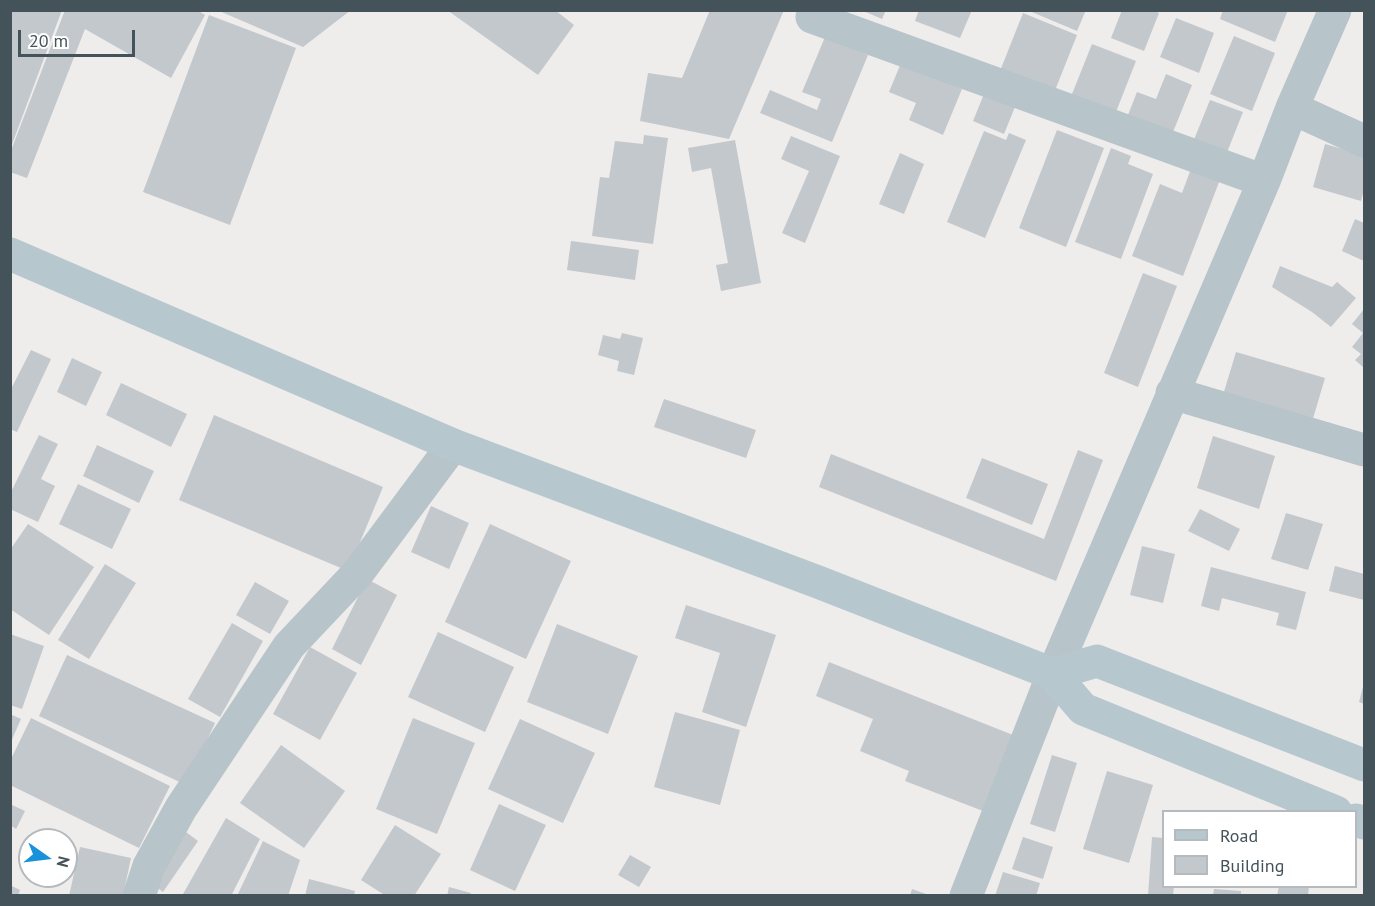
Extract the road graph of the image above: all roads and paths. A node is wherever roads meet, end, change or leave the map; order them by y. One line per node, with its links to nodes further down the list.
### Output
1 (1335, 10): 3 (street)
2 (812, 17): 5 (street)
3 (1292, 108): 4 (street); 5 (street)
4 (1365, 141)
5 (1264, 181): 7 (street)
6 (10, 254): 8 (street)
7 (1172, 393): 9 (street); 10 (street)
8 (453, 445): 10 (street); 13 (street)
9 (1365, 450)
10 (1053, 674): 11 (street); 12 (street); 14 (street)
11 (1365, 765)
12 (1331, 810)
13 (139, 896)
14 (966, 896)

